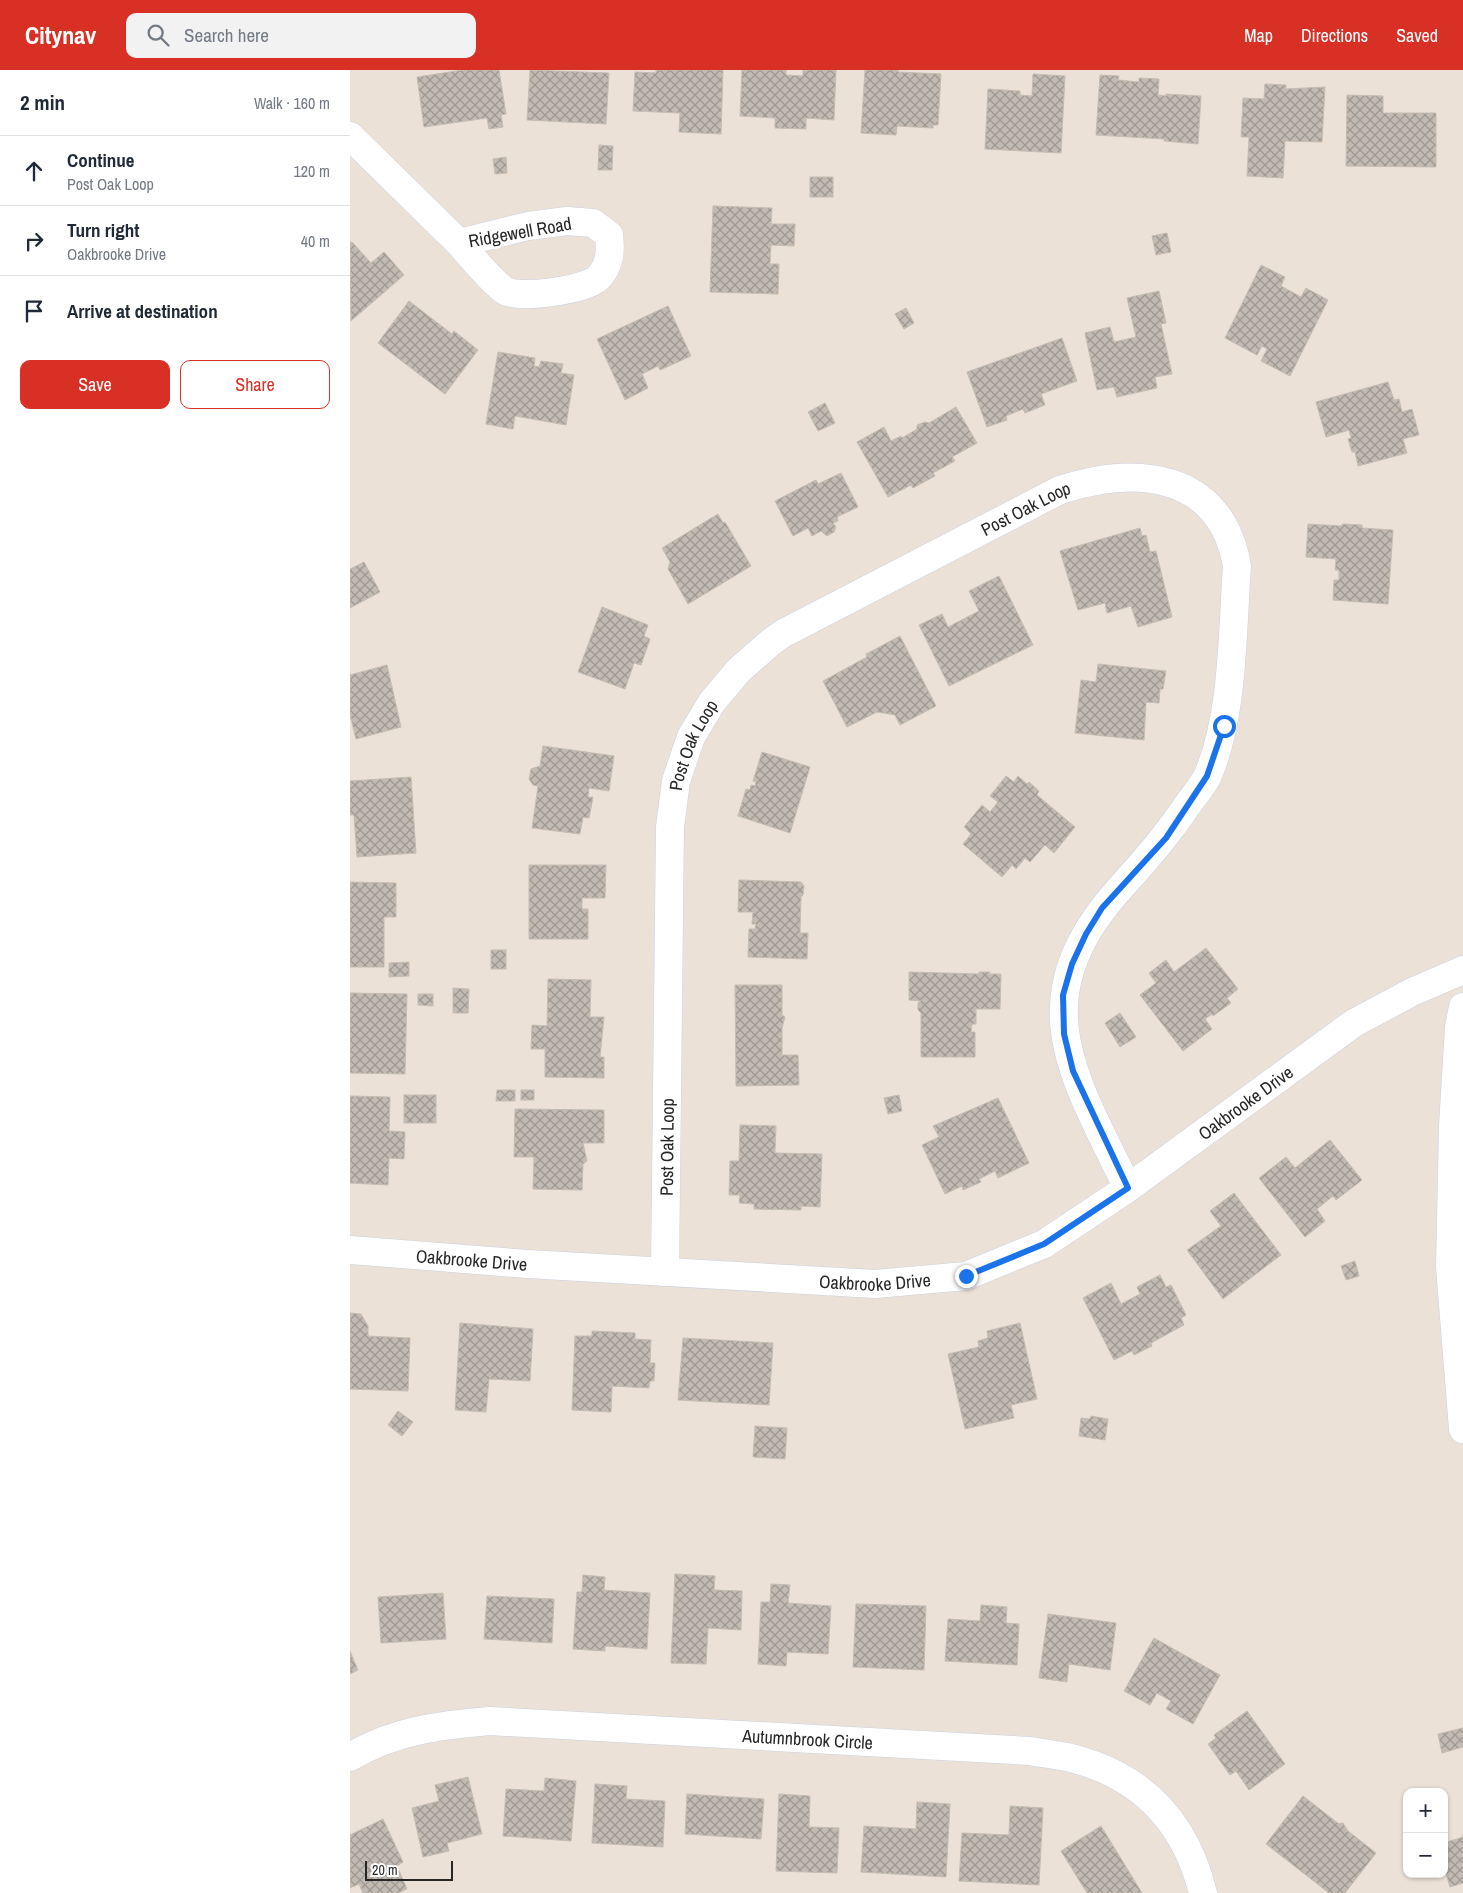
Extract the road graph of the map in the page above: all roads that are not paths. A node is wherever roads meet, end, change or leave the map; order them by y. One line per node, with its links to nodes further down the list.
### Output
1 (350, 136): 2 (street, Ridgewell Road)
2 (458, 242): 2 (street, Ridgewell Road)
3 (1463, 970): 5 (street, Oakbrooke Drive)
4 (1463, 1007): 8 (street)
5 (1128, 1188): 7 (street, Oakbrooke Drive); 7 (street, Post Oak Loop)
6 (350, 1250): 7 (street, Oakbrooke Drive)
7 (664, 1272)
8 (1463, 1429)
9 (350, 1756): 10 (street, Autumnbrook Circle)
10 (1203, 1893)

